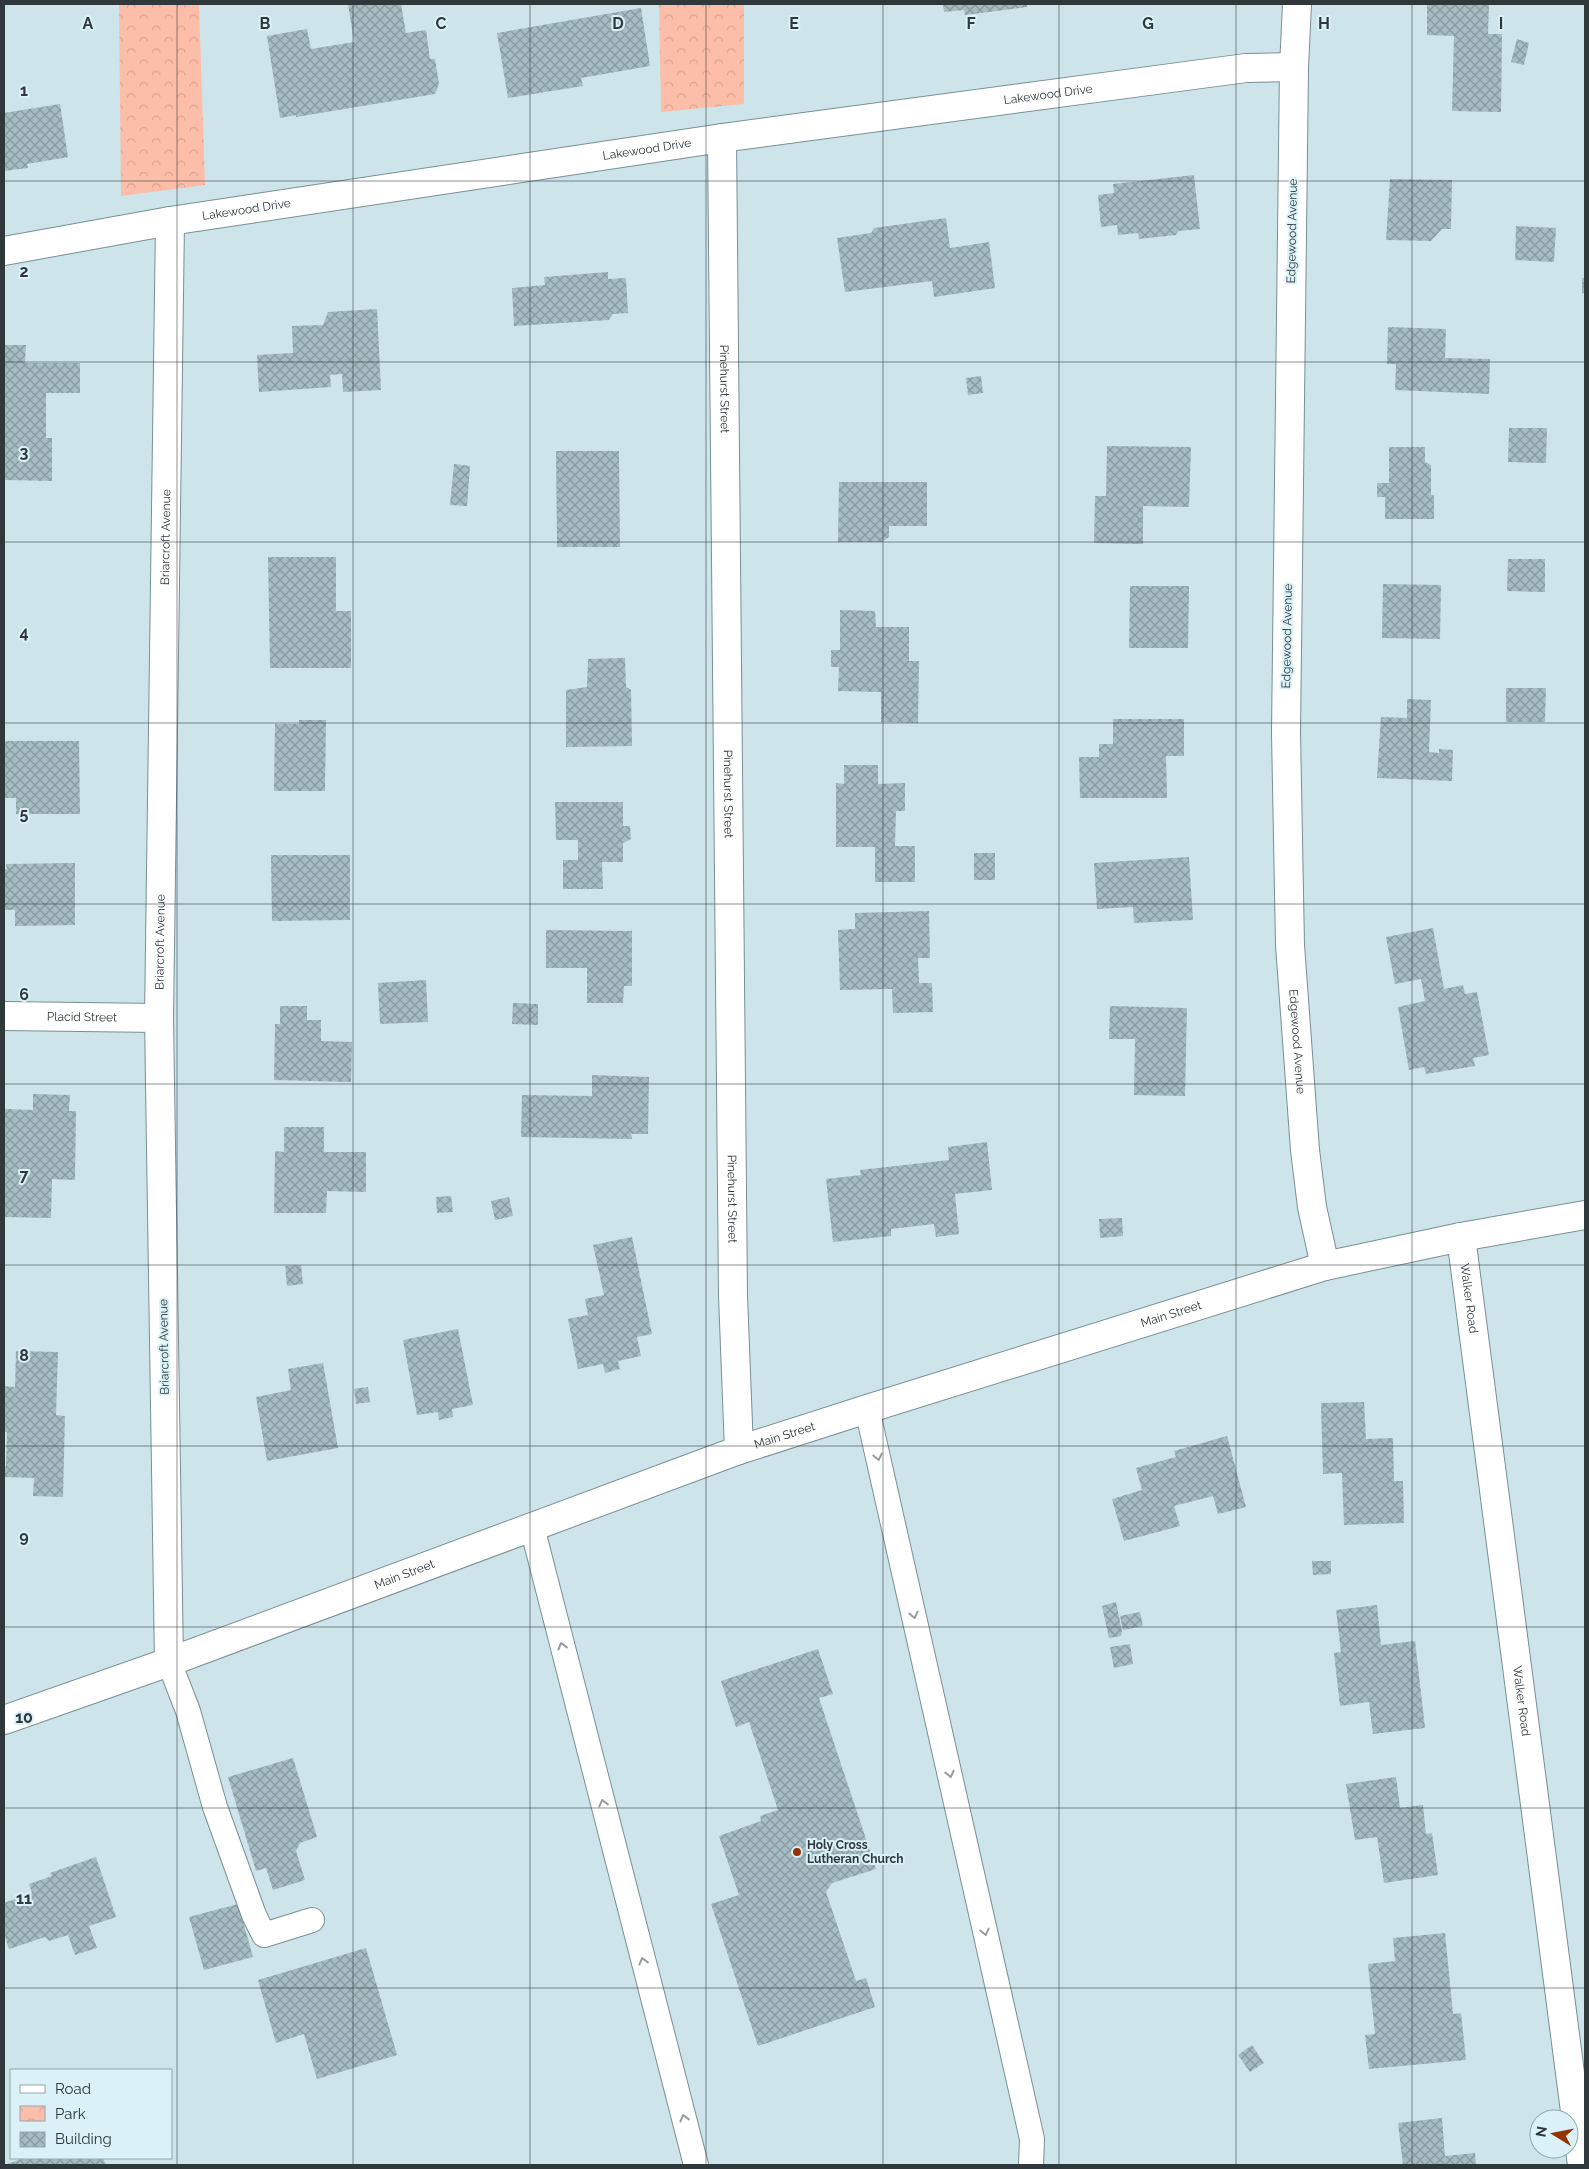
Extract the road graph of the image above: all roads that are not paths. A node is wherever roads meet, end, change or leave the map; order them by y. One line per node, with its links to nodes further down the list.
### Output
1 (1297, 4): 2 (street, Edgewood Avenue)
2 (1294, 67): 3 (street, Lakewood Drive); 10 (street, Edgewood Avenue)
3 (722, 138): 4 (street, Lakewood Drive); 12 (street, Pinehurst Street)
4 (170, 221): 5 (street, Lakewood Drive); 7 (street, Briarcroft Avenue)
5 (4, 252)
6 (4, 1016): 7 (street, Placid Street)
7 (159, 1018): 14 (street, Briarcroft Avenue)
8 (1585, 1215): 9 (street, Main Street)
9 (1461, 1237): 10 (street, Main Street); 19 (street, Walker Road)
10 (1325, 1266): 11 (street, Main Street)
11 (867, 1409): 12 (street, Main Street); 18 (lane, one-way to 18)
12 (739, 1450): 13 (street, Main Street)
13 (532, 1528): 14 (street, Main Street); 17 (lane, one-way to 13)
14 (168, 1662): 15 (street, Main Street); 16 (lane)
15 (4, 1720)
16 (312, 1920)
17 (696, 2165)
18 (1031, 2165)
19 (1582, 2165)

